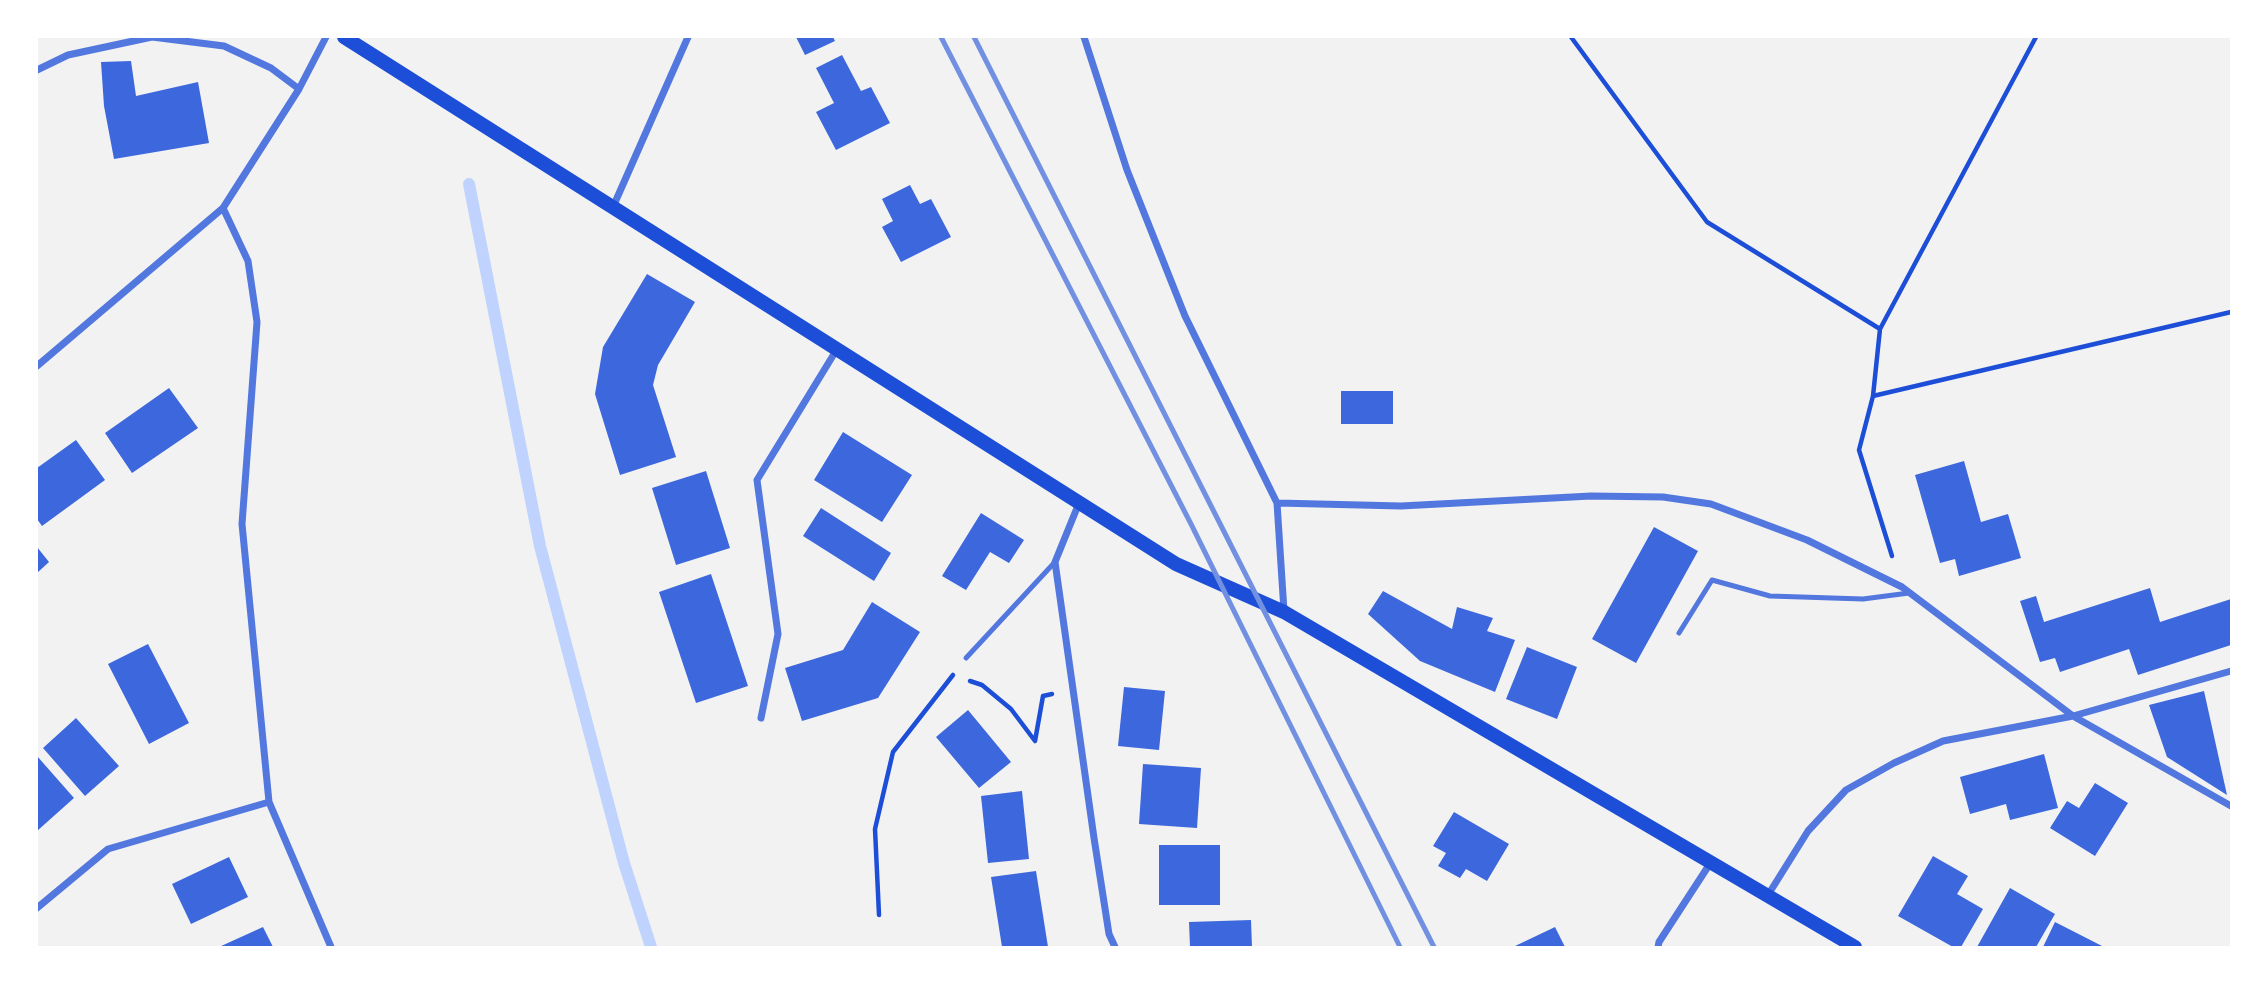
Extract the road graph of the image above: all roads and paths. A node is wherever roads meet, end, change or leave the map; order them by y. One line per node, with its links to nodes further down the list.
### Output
1 (326, 37): 8 (street)
2 (344, 37): 9 (main road)
3 (688, 37): 9 (street)
4 (1084, 37): 17 (street)
5 (1571, 37): 12 (path)
6 (2036, 37): 12 (path)
7 (37, 70): 8 (street)
8 (299, 89): 10 (street)
9 (613, 207): 13 (main road)
10 (223, 208): 14 (street); 28 (street)
11 (2231, 312): 15 (path)
12 (1880, 330): 15 (path)
13 (837, 348): 16 (main road); 27 (street)
14 (37, 366)
15 (1873, 396): 19 (path)
16 (1079, 502): 18 (street); 20 (main road)
17 (1277, 503): 19 (street); 20 (street)
18 (1055, 562): 22 (lane); 25 (street)
19 (1906, 590): 21 (lane); 26 (street)
20 (1284, 612): 30 (main road)
21 (1679, 633)
22 (966, 658): 24 (path)
23 (2231, 671): 26 (street)
24 (953, 674): 25 (path); 33 (path)
25 (1073, 687): 35 (street)
26 (2073, 716): 29 (street); 31 (street)
27 (761, 718)
28 (269, 802): 32 (street); 34 (street)
29 (2231, 806)
30 (1711, 861): 31 (main road); 36 (street)
31 (1768, 895): 37 (main road)
32 (37, 908)
33 (879, 915)
34 (331, 947)
35 (1115, 947)
36 (1658, 947)
37 (1855, 947)

